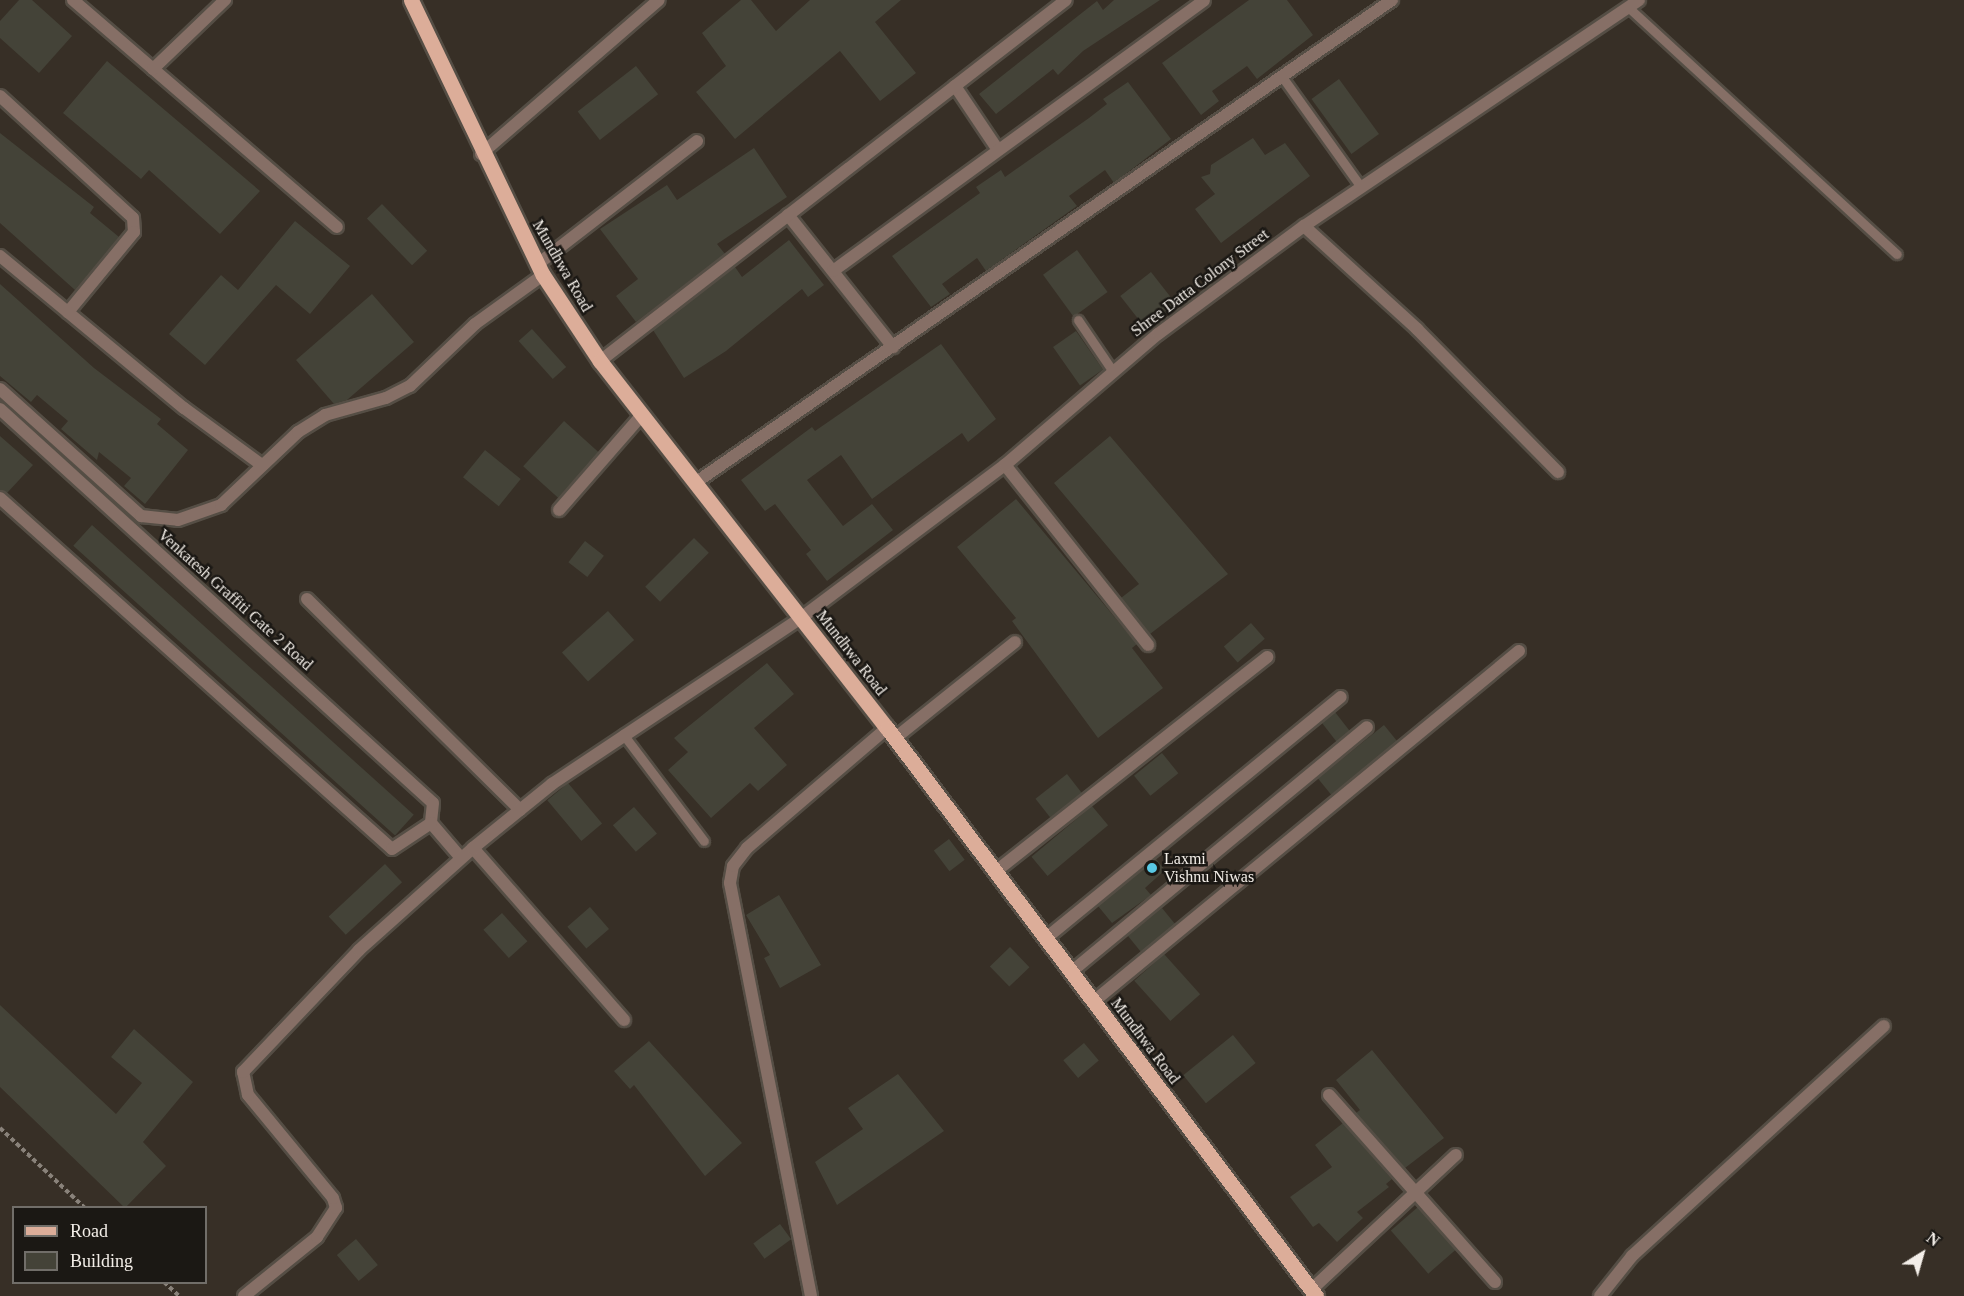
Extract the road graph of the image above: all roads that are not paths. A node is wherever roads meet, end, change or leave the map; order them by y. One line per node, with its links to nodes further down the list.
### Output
1 (73, 0): 12 (street)
2 (225, 0): 12 (street)
3 (411, 0): 18 (main road, Mundhwa Road)
4 (659, 0): 18 (street)
5 (1066, 0): 14 (street)
6 (1182, 0): 11 (street)
7 (1204, 0): 11 (street)
8 (1392, 0): 13 (street)
9 (1639, 0): 10 (street, Shree Datta Colony Street)
10 (1628, 7): 19 (street, Shree Datta Colony Street); 23 (lane)
11 (1190, 10): 17 (street)
12 (153, 69): 22 (street)
13 (1283, 78): 19 (lane); 29 (street)
14 (955, 86): 17 (street); 20 (street)
15 (0, 96): 27 (street)
16 (697, 141): 25 (street)
17 (998, 150): 26 (street)
18 (481, 154): 25 (main road, Mundhwa Road)
19 (1361, 187): 21 (street, Shree Datta Colony Street)
20 (788, 215): 26 (street); 30 (street)
21 (1304, 226): 31 (street, Shree Datta Colony Street); 37 (street)
22 (337, 227)
23 (1897, 254)
24 (0, 256): 27 (street)
25 (540, 270): 30 (main road, Mundhwa Road); 35 (street)
26 (833, 271): 29 (street)
27 (68, 312): 35 (street)
28 (1078, 320): 31 (lane)
29 (893, 347): 38 (street)
30 (600, 361): 34 (main road, Mundhwa Road)
31 (1112, 370): 36 (street, Shree Datta Colony Street)
32 (0, 389): 35 (street)
33 (0, 409): 52 (street, Venkatesh Graffiti Gate 2 Road)
34 (642, 415): 38 (main road, Mundhwa Road); 40 (street)
35 (262, 465)
36 (1005, 465): 42 (street, Shree Datta Colony Street); 44 (street)
37 (1558, 472)
38 (695, 483): 42 (main road, Mundhwa Road)
39 (0, 498): 52 (street)
40 (558, 510)
41 (307, 599): 51 (street)
42 (801, 618): 49 (street, Shree Datta Colony Street); 50 (main road, Mundhwa Road)
43 (1016, 642): 50 (street)
44 (1148, 645)
45 (1519, 651): 59 (street)
46 (1267, 657): 56 (street)
47 (1341, 697): 57 (street)
48 (1367, 727): 58 (street)
49 (623, 734): 51 (street, Shree Datta Colony Street); 53 (lane)
50 (890, 734): 56 (main road, Mundhwa Road); 68 (street)
51 (520, 810): 54 (street, Shree Datta Colony Street)
52 (431, 824): 55 (street)
53 (704, 841)
54 (473, 848): 55 (street, Shree Datta Colony Street); 60 (street)
55 (461, 858): 67 (street, Shree Datta Colony Street)
56 (995, 872): 57 (main road, Mundhwa Road)
57 (1045, 939): 58 (main road, Mundhwa Road)
58 (1071, 972): 59 (main road, Mundhwa Road)
59 (1093, 1002): 66 (main road, Mundhwa Road)
60 (624, 1020)
61 (1884, 1026): 69 (street)
62 (1329, 1095): 64 (street)
63 (1456, 1155): 64 (street)
64 (1415, 1194): 65 (street); 66 (street)
65 (1495, 1282)
66 (1313, 1293)
67 (244, 1296)
68 (811, 1296)
69 (1600, 1296)

